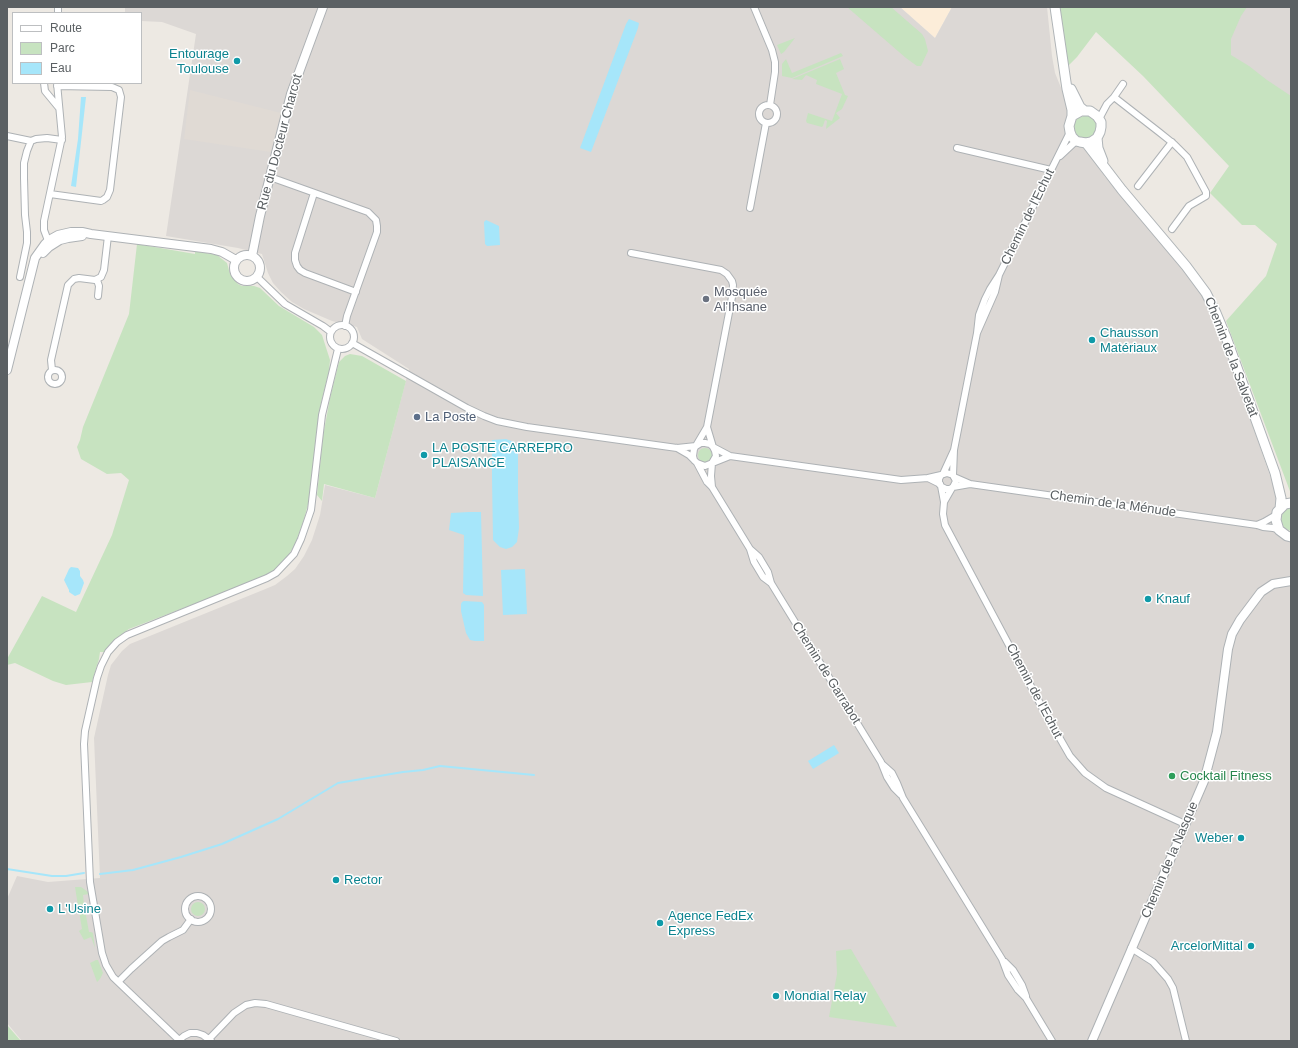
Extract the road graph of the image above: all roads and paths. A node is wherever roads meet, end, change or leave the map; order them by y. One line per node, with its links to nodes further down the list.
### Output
1 (323, 7): 27 (street, Rue du Docteur Charcot)
2 (754, 7): 10 (street)
3 (1055, 7): 4 (main road)
4 (1066, 78): 12 (main road); 13 (main road)
5 (44, 84): 8 (street)
6 (1122, 84): 9 (street)
7 (57, 87): 8 (street); 11 (street); 30 (street)
8 (48, 95): 11 (street)
9 (1114, 97): 12 (street); 21 (street)
10 (770, 105): 14 (street); 14 (street)
11 (59, 108): 18 (street)
12 (1093, 114): 13 (main road); 17 (main road, Chemin de la Salvetat)
13 (1072, 116): 15 (main road)
14 (766, 123): 31 (street)
15 (1070, 132): 20 (main road); 24 (street, Chemin de l'Echut)
16 (7, 136): 19 (street)
17 (1097, 138): 22 (main road); 26 (main road, Chemin de la Salvetat)
18 (62, 140): 19 (street); 30 (street)
19 (30, 141): 39 (street)
20 (1076, 141): 22 (main road); 24 (street, Chemin de l'Echut)
21 (1172, 142): 28 (street); 32 (street)
22 (1086, 143): 26 (main road, Chemin de la Salvetat)
23 (957, 148): 25 (street)
24 (1057, 159): 25 (street, Chemin de l'Echut)
25 (1051, 170): 54 (street, Chemin de l'Echut)
26 (1106, 170): 61 (main road, Chemin de la Salvetat)
27 (270, 177): 29 (street); 37 (street, Rue du Docteur Charcot)
28 (1138, 186)
29 (314, 193): 42 (street); 42 (street)
30 (50, 194): 35 (street)
31 (750, 208)
32 (1172, 228)
33 (91, 234): 34 (street); 35 (street); 35 (street)
34 (108, 236): 38 (street); 41 (street)
35 (49, 244): 48 (street)
36 (631, 253): 50 (street)
37 (252, 256): 38 (street); 40 (street)
38 (236, 260): 40 (street)
39 (20, 277)
40 (257, 277): 45 (street)
41 (97, 280): 43 (street); 49 (street)
42 (356, 292): 44 (street)
43 (98, 296)
44 (345, 326): 45 (street); 46 (street)
45 (331, 332): 47 (street)
46 (352, 343): 47 (street); 53 (street)
47 (338, 349): 77 (street)
48 (7, 370)
49 (52, 370)
50 (707, 427): 51 (street); 52 (street)
51 (696, 446): 52 (street); 53 (street); 56 (street)
52 (713, 447): 55 (street); 57 (street)
53 (677, 448): 56 (street)
54 (954, 450): 58 (street, Chemin de l'Echut); 59 (street, Chemin de l'Echut)
55 (730, 456): 57 (street); 60 (street)
56 (696, 462): 57 (street); 64 (street, Chemin de Garrabot)
57 (712, 463): 64 (street)
58 (942, 475): 59 (street); 60 (street); 63 (street)
59 (954, 476): 62 (street, Chemin de la Ménude); 65 (street)
60 (928, 478): 63 (street)
61 (1278, 480): 66 (main road, Chemin de la Salvetat); 69 (main road, Chemin de la Salvetat)
62 (970, 484): 65 (street, Chemin de la Ménude); 70 (street, Chemin de la Ménude)
63 (940, 485): 65 (street); 67 (street, Chemin de l'Echut)
64 (712, 487): 81 (street, Chemin de Garrabot)
65 (953, 487): 67 (street, Chemin de l'Echut)
66 (1291, 499)
67 (944, 502): 74 (street, Chemin de l'Echut)
68 (1291, 503): 69 (main road)
69 (1278, 512): 70 (street); 71 (main road, Chemin de la Salvetat)
70 (1257, 525): 71 (street, Chemin de la Ménude)
71 (1279, 530): 72 (main road)
72 (1291, 537)
73 (1290, 582): 74 (street, Chemin de la Nasque)
74 (1186, 824): 76 (street, Chemin de la Nasque)
75 (191, 920): 75 (street); 77 (street)
76 (1132, 948): 82 (street, Chemin de la Nasque); 83 (street)
77 (118, 982): 78 (street)
78 (178, 1040): 79 (street)
79 (210, 1040): 80 (street)
80 (396, 1041)
81 (1052, 1041)
82 (1092, 1041)
83 (1186, 1041)

